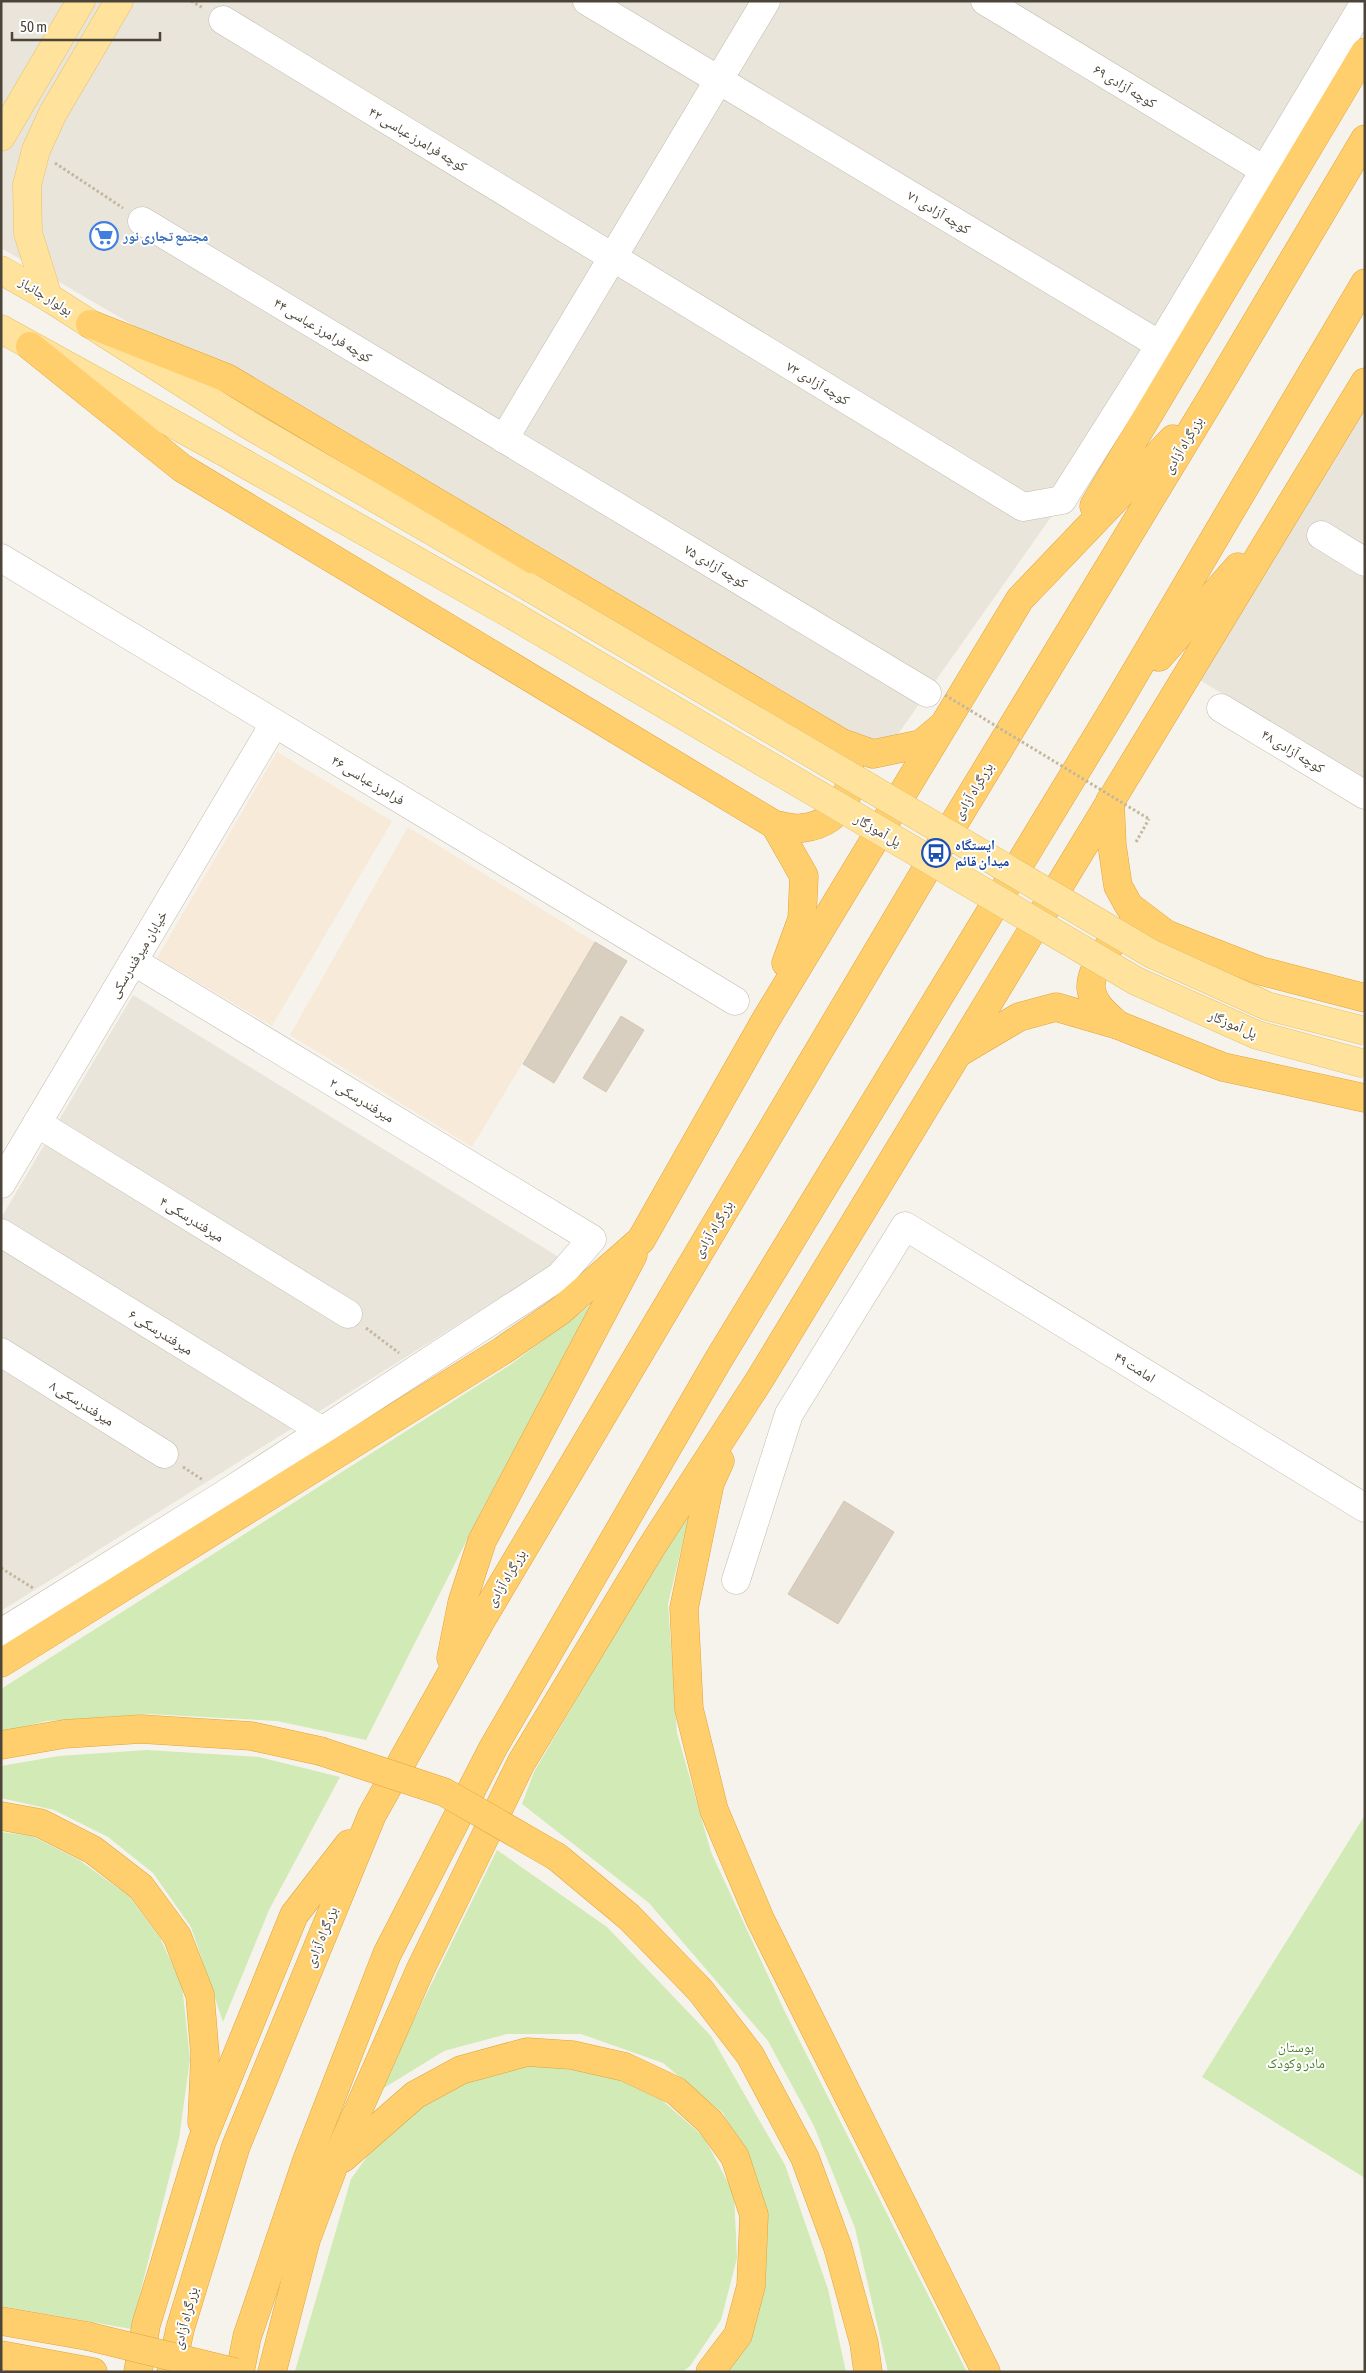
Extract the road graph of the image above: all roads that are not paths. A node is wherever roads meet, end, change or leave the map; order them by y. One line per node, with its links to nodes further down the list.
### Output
1 (81, 1): 10 (main road)
2 (119, 1): 12 (main road)
3 (587, 1): 9 (street, کوچه آزادی ۷۱)
4 (766, 1): 9 (street)
5 (985, 1): 13 (street, کوچه آزادی ۶۹)
6 (1365, 2): 13 (street)
7 (223, 20): 15 (street, کوچه فرامرز عباسی ۴۲)
8 (1365, 52): 29 (highway)
9 (719, 80): 15 (street); 22 (street, کوچه آزادی ۷۱)
10 (2, 136): 12 (main road)
11 (1365, 139): 25 (highway, بزرگراه آزادی)
12 (36, 150): 18 (main road)
13 (1264, 170): 22 (street)
14 (142, 221): 26 (street, کوچه فرامرز عباسی ۴۴)
15 (612, 258): 22 (street, کوچه آزادی ۷۳); 26 (street)
16 (1, 270): 18 (main road, بولوار جانباز)
17 (1365, 283): 33 (highway)
18 (48, 297): 19 (main road, بولوار جانباز)
19 (90, 324): 37 (highway); 47 (main road, بولوار جانباز, bridge)
20 (1, 329): 23 (main road)
21 (1, 342): 23 (street)
22 (1160, 345)
23 (30, 346): 40 (highway); 49 (main road, پل آموزگار, bridge)
24 (1365, 382): 27 (highway)
25 (1209, 402): 29 (highway); 64 (highway, بزرگراه آزادی)
26 (504, 438): 32 (street, کوچه آزادی ۷۵)
27 (1285, 514): 33 (highway); 39 (highway)
28 (1321, 535): 31 (street)
29 (1070, 547): 36 (highway)
30 (1, 558): 35 (street, فرامرز عباسی ۴۶)
31 (1365, 562)
32 (936, 694)
33 (1115, 707): 76 (highway)
34 (1221, 708): 38 (street, کوچه آزادی ۴۸)
35 (274, 724): 42 (street, خیابان میرفندرسکی); 44 (street, فرامرز عباسی ۴۶)
36 (946, 724): 37 (highway); 45 (highway)
37 (842, 743): 40 (highway)
38 (1365, 795)
39 (1110, 801): 41 (highway); 48 (highway)
40 (775, 825): 45 (highway)
41 (1166, 934): 43 (highway); 46 (highway)
42 (133, 961): 51 (street, خیابان میرفندرسکی); 58 (street, میرفندرسکی ۲)
43 (1365, 998)
44 (735, 1001)
45 (764, 1021): 54 (highway)
46 (1118, 1025): 48 (highway); 50 (highway)
47 (1365, 1030)
48 (957, 1054): 57 (highway)
49 (1365, 1064)
50 (1365, 1098)
51 (37, 1123): 52 (street, خیابان میرفندرسکی); 55 (street, میرفندرسکی ۴)
52 (1, 1184)
53 (1, 1233): 58 (street, میرفندرسکی ۶)
54 (641, 1240): 63 (highway); 64 (highway)
55 (348, 1314)
56 (1, 1352): 59 (street, میرفندرسکی ۸)
57 (760, 1379): 69 (highway); 80 (highway)
58 (321, 1430): 62 (street)
59 (164, 1454)
60 (1365, 1508): 61 (street, امامت ۴۹)
61 (736, 1580)
62 (1, 1633)
63 (1, 1663)
64 (448, 1677): 66 (highway, بزرگراه آزادی)
65 (1, 1746): 79 (highway, bridge)
66 (372, 1815): 68 (highway); 74 (highway, بزرگراه آزادی)
67 (1, 1816): 68 (highway)
68 (202, 2141): 73 (highway)
69 (334, 2165): 77 (highway); 78 (highway)
70 (1, 2321): 75 (highway, bridge)
71 (1, 2355): 72 (highway)
72 (86, 2370)
73 (138, 2372)
74 (171, 2372)
75 (235, 2372)
76 (240, 2372)
77 (272, 2372)
78 (710, 2372)
79 (868, 2372)
80 (986, 2372)

